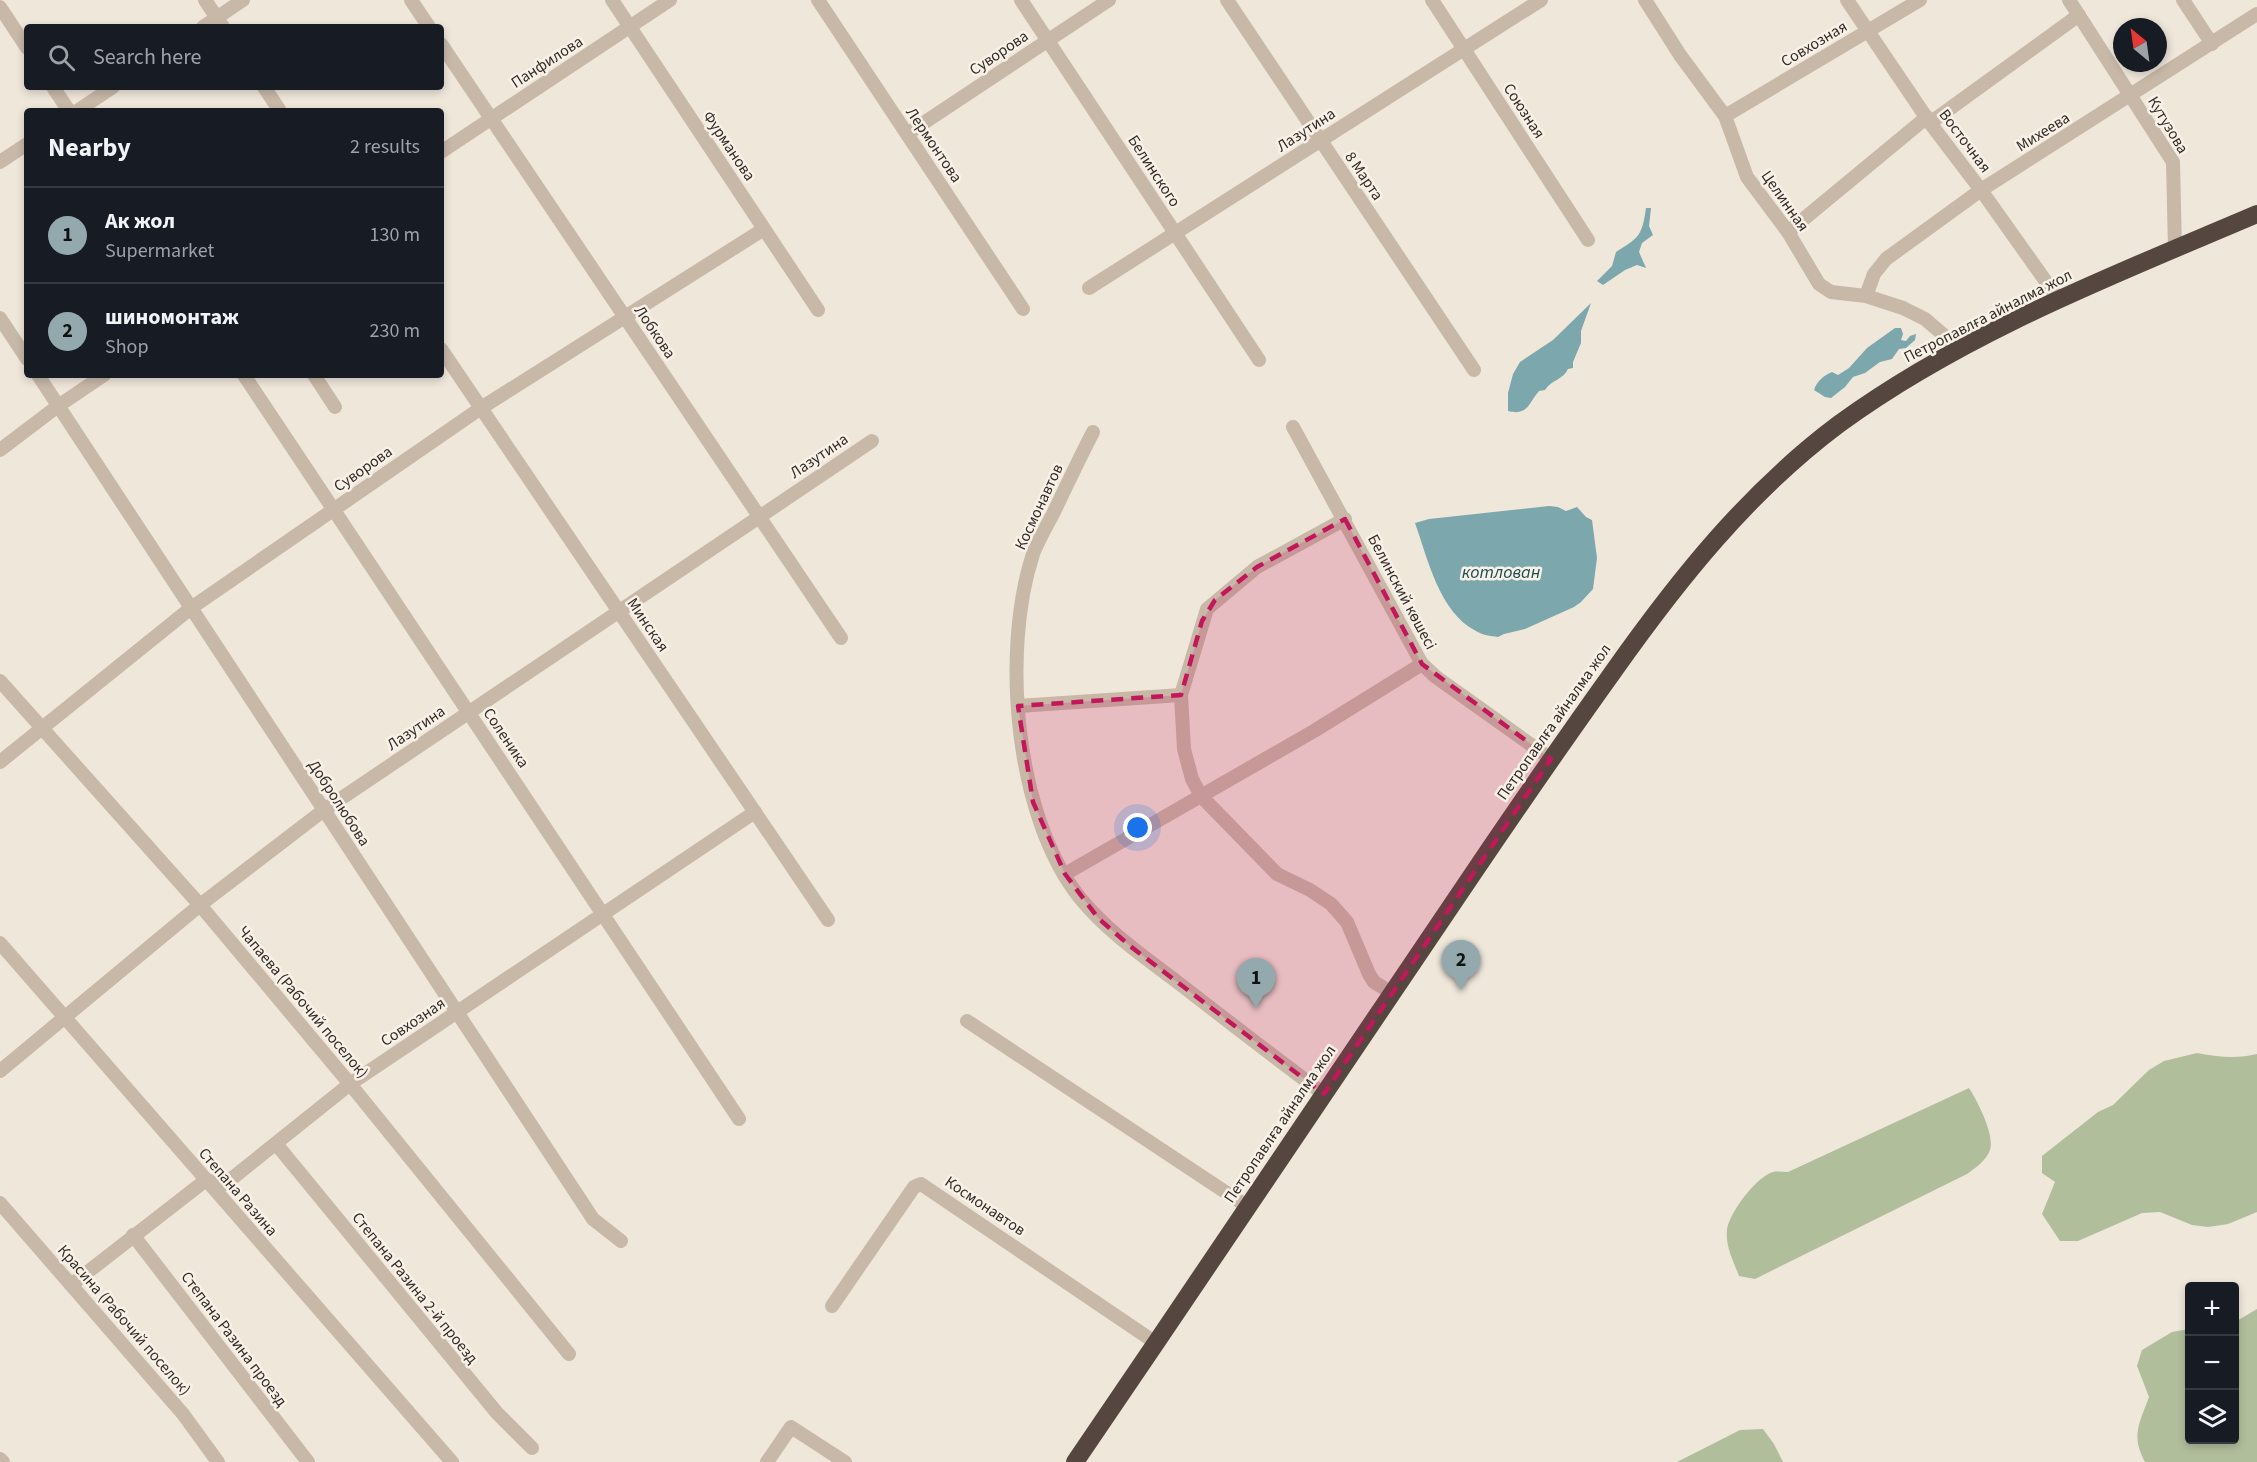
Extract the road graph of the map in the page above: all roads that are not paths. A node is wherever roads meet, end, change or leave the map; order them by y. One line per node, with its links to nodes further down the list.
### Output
1 (205, 0): 20 (street)
2 (243, 0): 20 (street)
3 (411, 0): 21 (street)
4 (612, 0): 22 (street, Фурманова)
5 (670, 0): 22 (street, Панфилова)
6 (818, 0): 39 (street, Лермонтова)
7 (1021, 0): 24 (street, Белинского)
8 (1109, 0): 24 (street, Суворова)
9 (1227, 0): 40 (street, 8 Марта)
10 (1432, 0): 28 (street, Союзная)
11 (1540, 0): 28 (street, Лазутина)
12 (1645, 0): 36 (street, Целинная)
13 (1847, 0): 23 (street, Восточная)
14 (1920, 0): 23 (street, Совхозная)
15 (2069, 0): 19 (street, Кутузова)
16 (2183, 0): 26 (street)
17 (0, 7): 25 (street)
18 (2257, 14): 26 (street, Михеева)
19 (2079, 15): 32 (street, Кутузова); 38 (street)
20 (220, 22)
21 (427, 24)
22 (630, 27): 37 (street, Панфилова); 46 (street, Фурманова)
23 (1869, 30): 36 (street, Совхозная); 38 (street, Восточная)
24 (1048, 41): 39 (street, Суворова); 48 (street, Белинского)
25 (24, 43)
26 (2212, 44): 32 (street, Михеева)
27 (444, 48): 37 (street, Лобкова)
28 (1464, 49): 40 (street, Лазутина); 49 (street, Союзная)
29 (55, 90): 33 (street)
30 (108, 90): 34 (street)
31 (266, 90): 35 (street)
32 (2131, 96): 44 (street, Михеева); 50 (street, Кутузова)
33 (67, 108)
34 (82, 108)
35 (278, 108)
36 (1725, 116): 47 (street, Целинная)
37 (491, 119): 42 (street, Панфилова); 56 (street, Лобкова)
38 (1928, 120): 44 (street, Восточная); 47 (street)
39 (907, 134): 54 (street, Лермонтова)
40 (1320, 140): 48 (street, Лазутина); 62 (street, 8 Марта)
41 (24, 146): 43 (street)
42 (444, 150)
43 (0, 162)
44 (1981, 190): 52 (street, Михеева); 53 (street, Восточная)
45 (2257, 214): 50 (highway, Петропавлға айналма жол)
46 (764, 229): 55 (street, Фурманова); 56 (street, Суворова)
47 (1788, 232): 52 (street, Целинная)
48 (1175, 233): 51 (street, Лазутина); 61 (street, Белинского)
49 (1588, 240)
50 (2175, 249): 53 (highway, Петропавлға айналма жол)
51 (1089, 288)
52 (1866, 296): 58 (street, Целинная)
53 (2059, 300): 58 (highway, Петропавлға айналма жол)
54 (1023, 309)
55 (818, 310)
56 (625, 317): 69 (street, Суворова); 75 (street, Лобкова)
57 (0, 318): 60 (street)
58 (1960, 349): 86 (highway, Петропавлға айналма жол)
59 (444, 353): 69 (street, Минская)
60 (24, 354)
61 (1259, 360)
62 (1474, 370)
63 (40, 378): 67 (street, Добролюбова)
64 (100, 378): 67 (street)
65 (246, 378): 74 (street, Соленика)
66 (316, 378): 68 (street)
67 (58, 406): 73 (street); 77 (street, Добролюбова)
68 (335, 407)
69 (481, 408): 74 (street, Суворова); 78 (street, Минская)
70 (1293, 426): 76 (street, Белинский көшесі)
71 (1093, 432): 83 (street, Космонавтов)
72 (872, 441): 75 (street, Лазутина)
73 (0, 450)
74 (334, 510): 77 (street, Суворова); 84 (street, Соленика)
75 (759, 517): 78 (street, Лазутина); 79 (street, Лобкова)
76 (1345, 519): 80 (street, Белинский көшесі); 82 (street)
77 (191, 608): 85 (street, Суворова); 89 (street, Добролюбова)
78 (619, 611): 84 (street, Лазутина); 90 (street, Минская)
79 (841, 638)
80 (1422, 664): 86 (street, Белинский көшесі); 88 (street)
81 (0, 681): 85 (street, Чапаева (Рабочий поселок))
82 (1181, 695): 83 (street); 88 (street)
83 (1018, 706): 91 (street, Космонавтов)
84 (469, 712): 89 (street, Лазутина); 93 (street, Соленика)
85 (42, 728): 87 (street, Суворова); 92 (street, Чапаева (Рабочий поселок))
86 (1551, 759): 96 (highway, Петропавлға айналма жол)
87 (0, 762)
88 (1201, 796): 91 (street); 96 (street)
89 (324, 810): 92 (street, Лазутина); 97 (street, Добролюбова)
90 (755, 812): 93 (street, Совхозная); 94 (street, Минская)
91 (1065, 874): 102 (street, Космонавтов)
92 (200, 905): 98 (street, Лазутина); 101 (street, Чапаева (Рабочий поселок))
93 (603, 914): 97 (street, Совхозная); 103 (street, Соленика)
94 (828, 920)
95 (0, 943): 98 (street, Степана Разина)
96 (1392, 993): 102 (highway, Петропавлға айналма жол)
97 (457, 1013): 101 (street, Совхозная); 109 (street, Добролюбова)
98 (65, 1017): 100 (street, Лазутина); 105 (street, Степана Разина)
99 (967, 1021): 107 (street)
100 (0, 1071)
101 (350, 1084): 104 (street, Совхозная); 113 (street, Чапаева (Рабочий поселок))
102 (1324, 1094): 107 (highway, Петропавлға айналма жол)
103 (740, 1119)
104 (277, 1145): 105 (street, Совхозная); 114 (street, Степана Разина 2-й проезд)
105 (206, 1180): 108 (street); 117 (street, Степана Разина)
106 (0, 1203): 110 (street, Красина (Рабочий поселок))
107 (1248, 1207): 112 (highway, Петропавлға айналма жол)
108 (133, 1235): 110 (street); 115 (street, Степана Разина проезд)
109 (621, 1241)
110 (71, 1285): 116 (street, Красина (Рабочий поселок))
111 (832, 1306): 112 (street, Космонавтов)
112 (1156, 1343): 120 (highway, Петропавлға айналма жол)
113 (569, 1353)
114 (532, 1448)
115 (299, 1459)
116 (219, 1462)
117 (452, 1462)
118 (767, 1462): 119 (street)
119 (845, 1462)
120 (1075, 1462)

